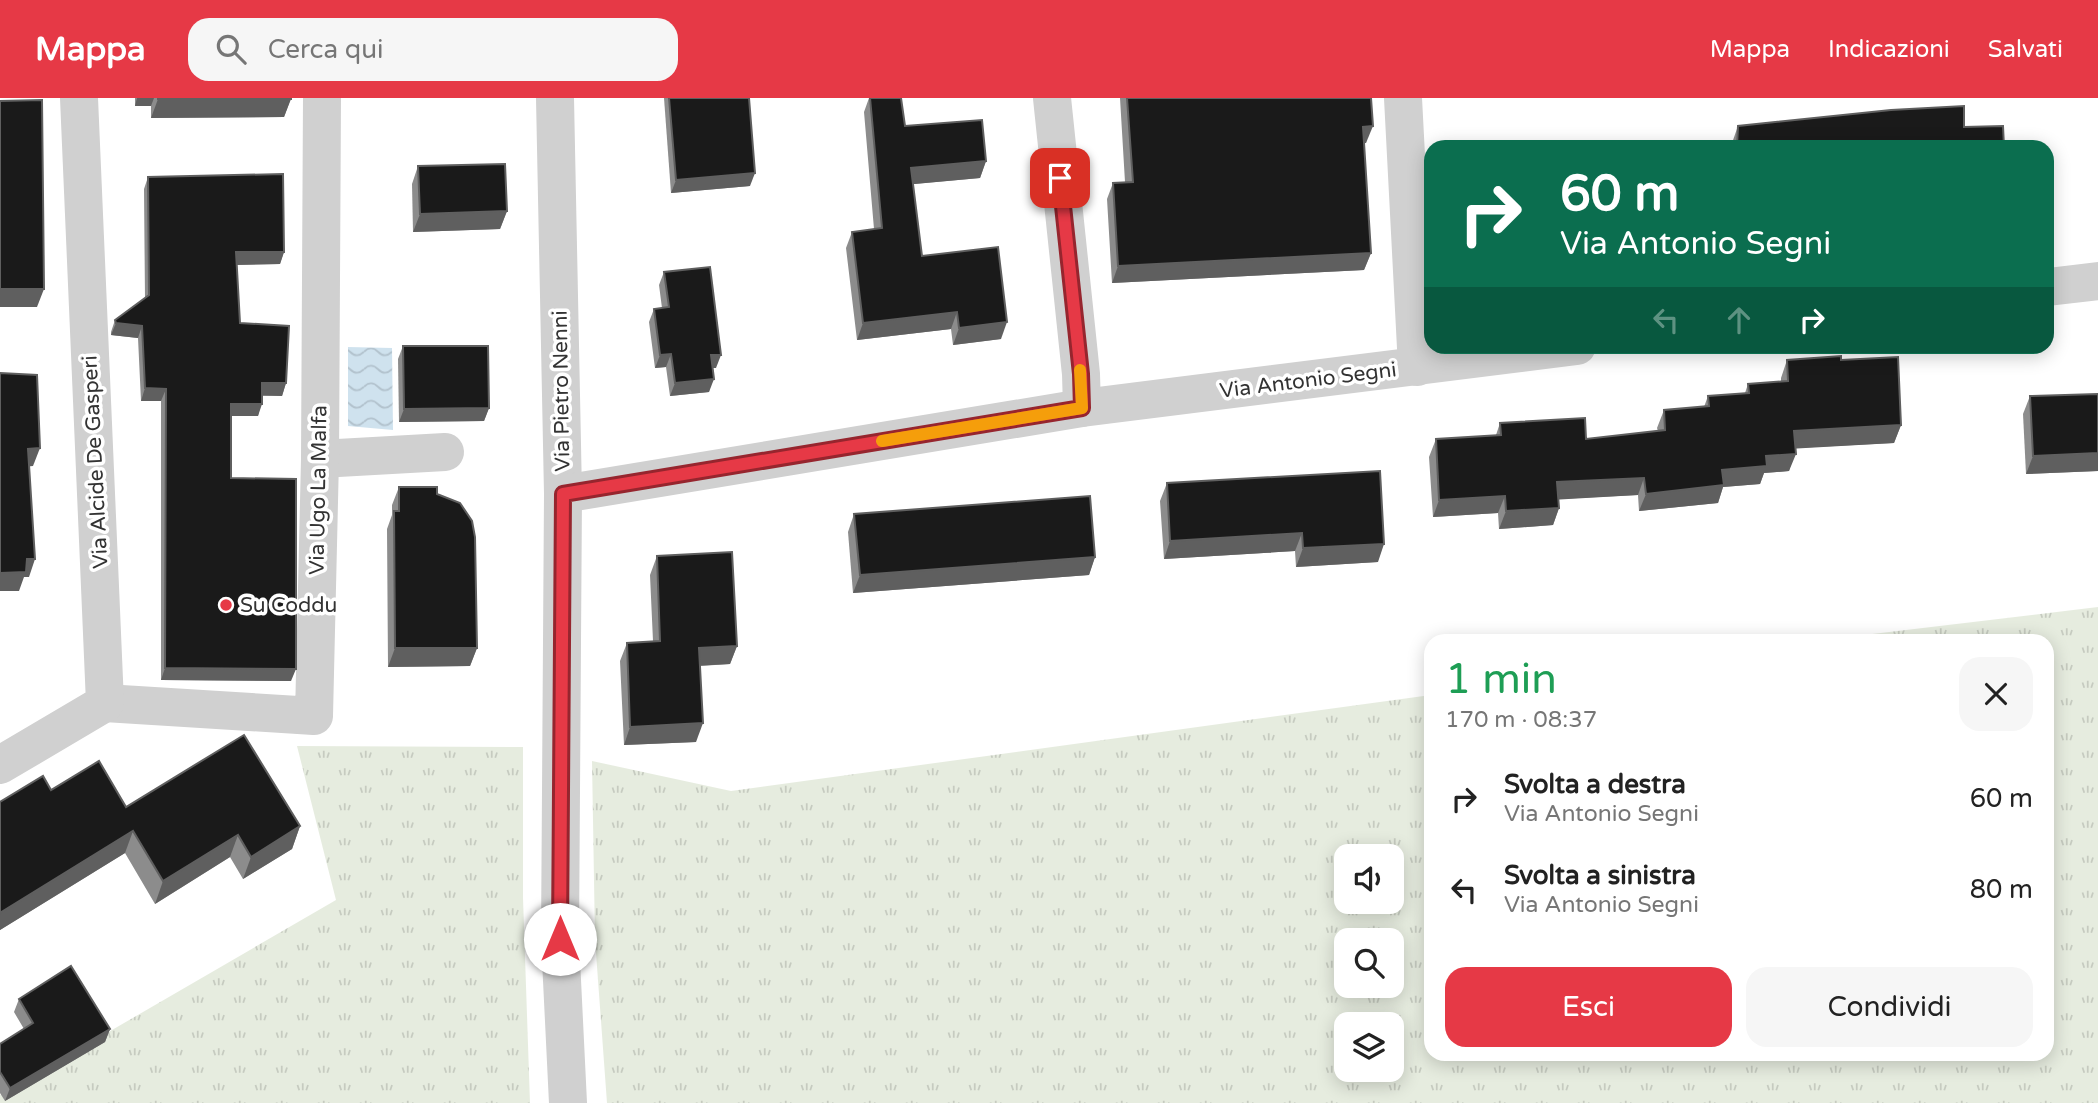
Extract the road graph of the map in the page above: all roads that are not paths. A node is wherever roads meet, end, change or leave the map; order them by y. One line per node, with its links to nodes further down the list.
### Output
1 (79, 98): 14 (street, Via Alcide De Gasperi)
2 (322, 98): 12 (street, Via Ugo La Malfa)
3 (555, 98): 13 (street, Via Pietro Nenni)
4 (1052, 98): 10 (street)
5 (1403, 98): 9 (street)
6 (2098, 281): 7 (street)
7 (2054, 286)
8 (1516, 354): 9 (street, Via Antonio Segni)
9 (1417, 367): 10 (street, Via Antonio Segni)
10 (1082, 408): 13 (street, Via Antonio Segni)
11 (445, 453): 12 (street)
12 (320, 459): 14 (street, Via Ugo La Malfa)
13 (563, 494): 16 (street, Via Pietro Nenni)
14 (106, 703): 15 (street)
15 (0, 765)
16 (568, 1103)

